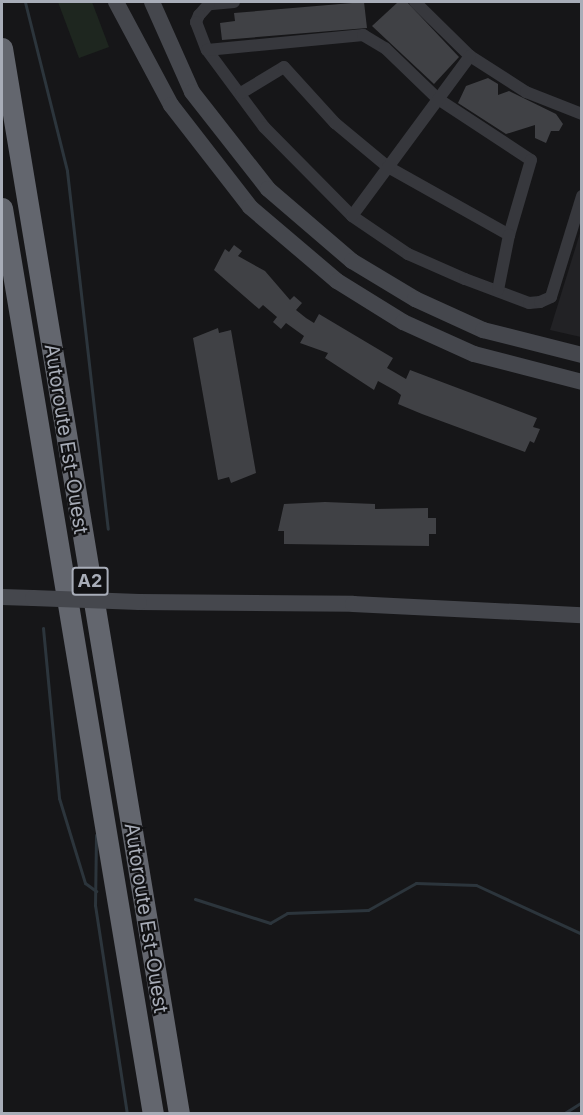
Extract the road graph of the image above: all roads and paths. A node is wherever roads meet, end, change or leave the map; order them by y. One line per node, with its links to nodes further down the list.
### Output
1 (116, 2): 18 (main road)
2 (152, 2): 17 (main road)
3 (234, 2): 6 (street)
4 (415, 2): 7 (street)
5 (2, 48): 24 (highway, Autoroute Est-Ouest / A2)
6 (207, 50): 8 (street); 9 (street)
7 (471, 56): 9 (street); 10 (street)
8 (241, 93): 11 (street); 14 (street)
9 (438, 99): 11 (street); 15 (street)
10 (582, 114)
11 (388, 167): 14 (street); 15 (street)
12 (582, 196): 16 (street)
13 (2, 208): 23 (highway, Autoroute Est-Ouest / A2)
14 (352, 216): 16 (street)
15 (509, 235): 16 (street)
16 (498, 290)
17 (582, 355)
18 (582, 382)
19 (2, 597): 21 (main road, bridge)
20 (582, 609): 21 (main road)
21 (524, 611): 22 (main road)
22 (582, 615)
23 (153, 1113)
24 (179, 1113)

